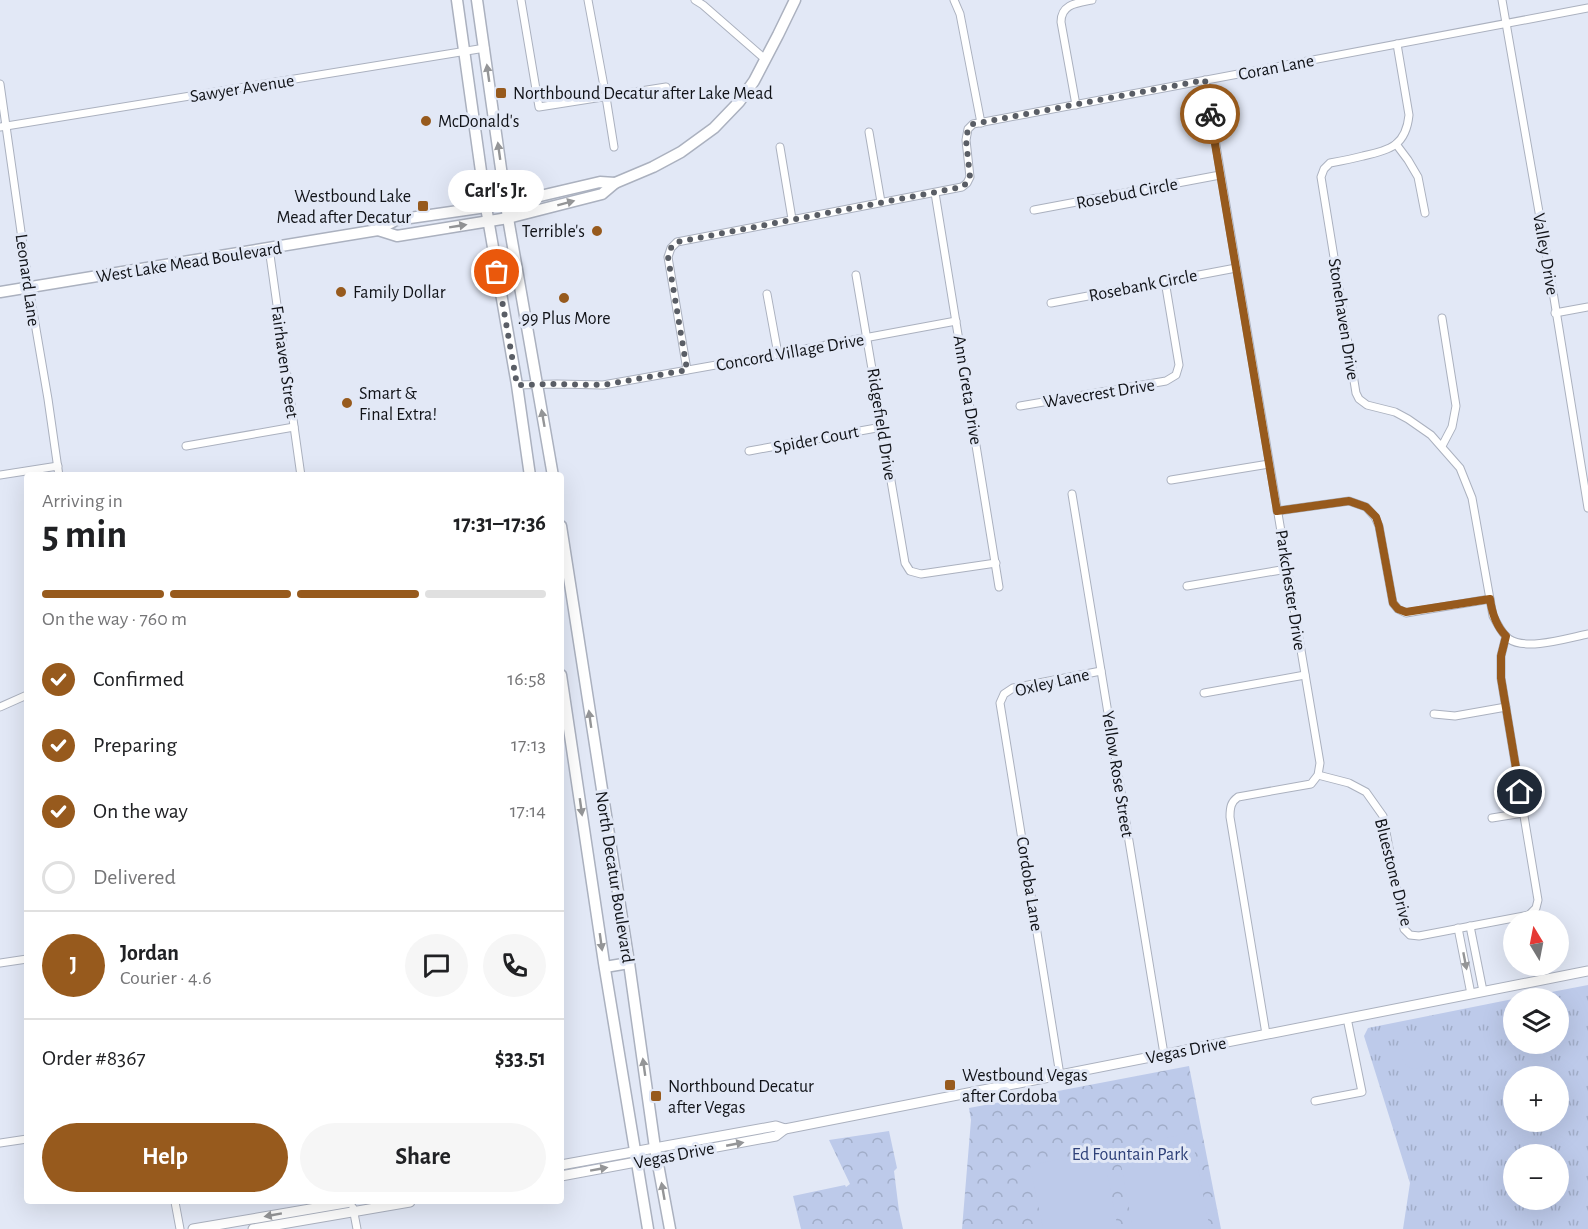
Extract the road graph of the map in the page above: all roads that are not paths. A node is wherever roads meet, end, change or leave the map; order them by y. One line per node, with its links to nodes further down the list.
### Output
1 (456, 0): 14 (main road)
2 (477, 0): 13 (main road)
3 (521, 0): 19 (street)
4 (588, 0): 19 (street)
5 (695, 0): 15 (street)
6 (795, 0): 15 (main road, West Lake Mead Boulevard)
7 (954, 0): 21 (street)
8 (1092, 0): 20 (street)
9 (1502, 0): 11 (street, Valley Drive)
10 (1588, 8): 11 (street, Coran Lane)
11 (1506, 23): 12 (street, Coran Lane); 48 (street, Valley Drive)
12 (1396, 44): 16 (street, Coran Lane); 24 (street)
13 (485, 48): 14 (street, Sawyer Avenue); 31 (main road, one-way to 13)
14 (465, 52): 22 (street, Sawyer Avenue); 32 (main road)
15 (765, 59): 28 (main road, West Lake Mead Boulevard)
16 (1205, 80): 20 (street, Coran Lane); 27 (street, Parkchester Drive)
17 (0, 84): 22 (street, Leonard Lane)
18 (666, 87): 19 (street)
19 (606, 97): 25 (street)
20 (1076, 105): 21 (street, Coran Lane)
21 (981, 123): 29 (street)
22 (3, 127): 43 (street, Leonard Lane)
23 (869, 132): 30 (street)
24 (1396, 144): 34 (street); 60 (street, Stonehaven Drive)
25 (614, 147)
26 (780, 147): 36 (street)
27 (1221, 175): 33 (street, Rosebud Circle); 40 (street, Parkchester Drive)
28 (615, 183): 31 (main road, West Lake Mead Boulevard); 35 (main road, West Lake Mead Boulevard, one-way to 28)
29 (935, 193): 30 (street); 50 (street, Ann Greta Drive)
30 (881, 202): 36 (street)
31 (506, 203): 32 (main road, West Lake Mead Boulevard); 35 (main road)
32 (486, 207): 37 (main road); 38 (main road, West Lake Mead Boulevard)
33 (1034, 210)
34 (1425, 213)
35 (508, 218): 37 (main road, West Lake Mead Boulevard); 55 (main road)
36 (792, 219): 53 (street)
37 (489, 221): 38 (main road, West Lake Mead Boulevard, one-way to 37); 54 (main road)
38 (378, 230): 39 (main road, West Lake Mead Boulevard)
39 (269, 248): 43 (main road, West Lake Mead Boulevard); 57 (street, Fairhaven Street)
40 (1236, 268): 42 (street, Rosebank Circle); 62 (street, Parkchester Drive)
41 (856, 275): 51 (street, Ridgefield Drive)
42 (1165, 281): 46 (street, Rosebank Circle); 56 (street, Wavecrest Drive)
43 (29, 288): 44 (main road, West Lake Mead Boulevard); 63 (street, Leonard Lane)
44 (0, 292)
45 (767, 294): 52 (street)
46 (1051, 303)
47 (1588, 307): 48 (street)
48 (1555, 313): 71 (street, Valley Drive)
49 (1442, 318): 60 (street)
50 (956, 321): 51 (street, Concord Village Drive); 74 (street, Ann Greta Drive)
51 (867, 338): 52 (street, Concord Village Drive); 58 (street, Ridgefield Drive)
52 (778, 354): 53 (street, Concord Village Drive)
53 (687, 370): 55 (street, Concord Village Drive)
54 (517, 385): 55 (street, Concord Village Drive); 66 (main road)
55 (538, 386): 67 (main road, one-way to 55)
56 (1020, 406)
57 (294, 427): 59 (street); 65 (street, Fairhaven Street)
58 (882, 427): 61 (street, Spider Court); 74 (street, Ridgefield Drive)
59 (186, 446)
60 (1442, 447): 78 (street, Stonehaven Drive)
61 (750, 451)
62 (1269, 464): 69 (street); 72 (street, Parkchester Drive)
63 (58, 466): 64 (street, Leonard Lane); 68 (street)
64 (59, 472)
65 (301, 472)
66 (529, 472)
67 (552, 472)
68 (0, 475)
69 (1171, 480)
70 (1072, 494): 81 (street, Yellow Rose Street)
71 (1588, 508)
72 (1277, 511): 75 (street, Parkchester Drive); 78 (street)
73 (564, 562): 90 (main road, North Decatur Boulevard, one-way to 73)
74 (996, 563): 77 (street, Ann Greta Drive)
75 (1287, 569): 76 (street); 82 (street, Parkchester Drive)
76 (1187, 586)
77 (999, 587)
78 (1490, 599): 80 (street, Stonehaven Drive)
79 (1588, 634): 80 (street)
80 (1506, 636): 88 (street)
81 (1101, 671): 85 (street, Oxley Lane); 106 (street, Yellow Rose Street)
82 (1305, 675): 83 (street); 92 (street, Parkchester Drive)
83 (1203, 693)
84 (564, 694): 91 (main road, North Decatur Boulevard)
85 (1004, 694): 107 (street, Cordoba Lane)
86 (24, 696): 87 (street)
87 (0, 707)
88 (1506, 707): 89 (street); 93 (street)
89 (1434, 714)
90 (594, 745): 91 (main road); 99 (main road, North Decatur Boulevard)
91 (573, 749): 100 (main road, North Decatur Boulevard, one-way to 100)
92 (1318, 775): 96 (street, Bluestone Drive); 105 (street)
93 (1523, 813): 94 (street); 95 (street)
94 (1492, 818)
95 (1470, 926): 96 (street); 102 (street)
96 (1458, 928): 103 (street, one-way to 103)
97 (24, 959): 98 (street)
98 (0, 963)
99 (629, 963): 100 (main road); 111 (main road, North Decatur Boulevard, one-way to 99)
100 (605, 967): 112 (main road, North Decatur Boulevard)
101 (1588, 971): 102 (main road, Vegas Drive)
102 (1483, 991): 103 (main road, Vegas Drive)
103 (1471, 994): 104 (main road, Vegas Drive)
104 (1347, 1018): 105 (main road, Vegas Drive); 108 (street)
105 (1266, 1034): 106 (main road, Vegas Drive)
106 (1164, 1054): 107 (main road, Vegas Drive)
107 (1060, 1075): 111 (main road, Vegas Drive)
108 (1315, 1101)
109 (24, 1139): 110 (street)
110 (0, 1143)
111 (656, 1154): 112 (main road, Vegas Drive); 125 (main road, North Decatur Boulevard, one-way to 111)
112 (635, 1157): 113 (main road, Vegas Drive); 114 (main road, Vegas Drive, one-way to 112); 124 (main road, North Decatur Boulevard)
113 (564, 1165)
114 (564, 1175)
115 (175, 1204): 120 (street)
116 (340, 1204): 121 (main road, one-way to 121)
117 (352, 1204): 119 (street)
118 (399, 1204): 119 (main road)
119 (354, 1212): 122 (main road); 123 (street)
120 (180, 1229)
121 (193, 1229)
122 (253, 1229)
123 (357, 1229)
124 (648, 1229)
125 (670, 1229)

